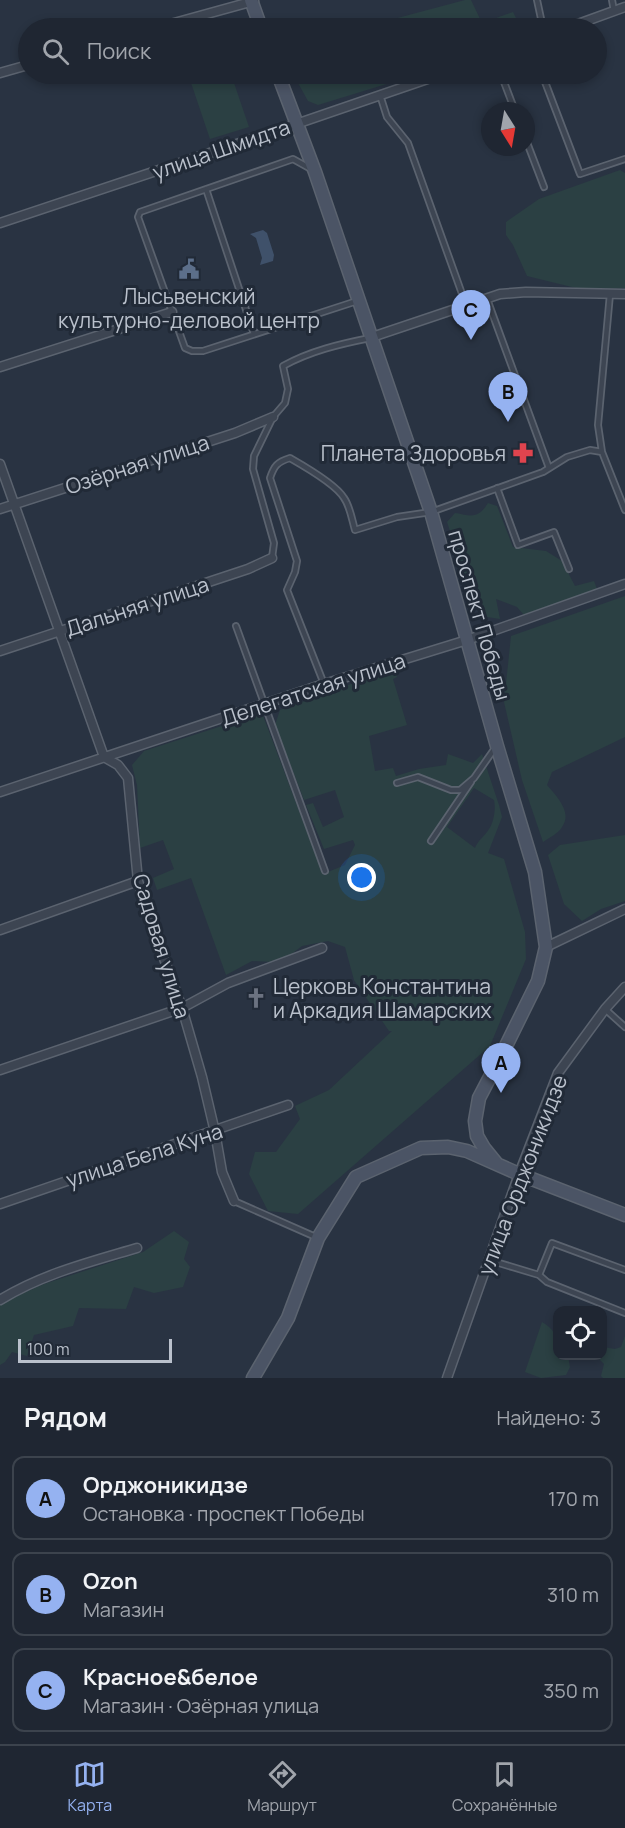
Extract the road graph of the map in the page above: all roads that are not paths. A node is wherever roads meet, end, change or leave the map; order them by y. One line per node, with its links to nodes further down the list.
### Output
1 (253, 0): 6 (street); 7 (street)
2 (537, 0): 8 (lane)
3 (612, 0): 5 (lane)
4 (625, 7): 5 (street)
5 (614, 11): 9 (street)
6 (191, 18)
7 (258, 18)
8 (541, 18)
9 (595, 18)
10 (18, 68): 11 (street)
11 (0, 73)
12 (282, 84): 18 (street, проспект Победы)
13 (412, 84): 16 (street, улица Шмидта)
14 (505, 84): 17 (lane)
15 (546, 84): 20 (lane)
16 (380, 95): 18 (street, улица Шмидта); 29 (lane)
17 (512, 102)
18 (296, 124): 21 (street, проспект Победы); 24 (street, улица Шмидта)
19 (532, 156): 22 (lane)
20 (625, 159)
21 (315, 172): 23 (lane); 28 (street, проспект Победы)
22 (544, 187)
23 (206, 189): 30 (lane); 31 (lane)
24 (0, 223)
25 (610, 294): 26 (street); 27 (street); 35 (lane)
26 (625, 294)
27 (487, 299): 29 (street); 37 (lane)
28 (359, 300): 31 (lane); 32 (street, проспект Победы)
29 (466, 305): 32 (street)
30 (172, 312): 31 (lane); 33 (street)
31 (254, 334)
32 (372, 337): 34 (lane); 42 (street, проспект Победы)
33 (0, 367)
34 (273, 417): 39 (street, Озёрная улица); 43 (lane)
35 (602, 452): 37 (lane); 41 (lane)
36 (0, 464): 39 (street)
37 (549, 468): 38 (lane)
38 (497, 488): 42 (lane); 44 (lane)
39 (14, 504): 40 (street, Озёрная улица); 47 (street)
40 (0, 509)
41 (625, 510)
42 (430, 512): 48 (street, проспект Победы); 50 (lane)
43 (272, 558): 47 (street, Дальняя улица)
44 (569, 569)
45 (625, 584): 48 (street, Делегатская улица)
46 (236, 626): 51 (lane)
47 (60, 632): 49 (street, Дальняя улица); 53 (street)
48 (468, 640): 50 (street, Делегатская улица); 52 (street, проспект Победы)
49 (0, 651)
50 (324, 684): 51 (street, Делегатская улица)
51 (265, 704): 53 (street, Делегатская улица); 58 (lane)
52 (497, 746): 54 (lane); 62 (street, проспект Победы)
53 (104, 757): 56 (street, Делегатская улица); 59 (street, Садовая улица)
54 (474, 778): 55 (lane); 57 (lane)
55 (397, 783)
56 (0, 792)
57 (431, 841)
58 (325, 871)
59 (138, 881): 61 (street); 65 (street, Садовая улица)
60 (625, 909): 62 (street)
61 (0, 930)
62 (546, 947): 71 (street, проспект Победы)
63 (322, 948): 65 (street)
64 (625, 987): 66 (street, улица Орджоникидзе)
65 (182, 1008): 68 (street); 70 (street, Садовая улица)
66 (605, 1009): 67 (lane); 72 (street, улица Орджоникидзе)
67 (625, 1028)
68 (0, 1070)
69 (288, 1105): 70 (street, улица Бела Куна)
70 (215, 1131): 73 (street, Садовая улица); 74 (street, улица Бела Куна)
71 (497, 1164): 72 (street); 76 (street)
72 (519, 1174): 75 (street); 78 (street, улица Орджоникидзе)
73 (234, 1201): 76 (lane)
74 (0, 1204)
75 (625, 1215)
76 (318, 1238): 83 (street)
77 (137, 1248): 81 (street)
78 (488, 1260): 80 (lane); 84 (street, улица Орджоникидзе)
79 (625, 1270): 80 (lane)
80 (539, 1275): 82 (lane)
81 (0, 1300)
82 (625, 1313)
83 (253, 1378)
84 (447, 1378)

